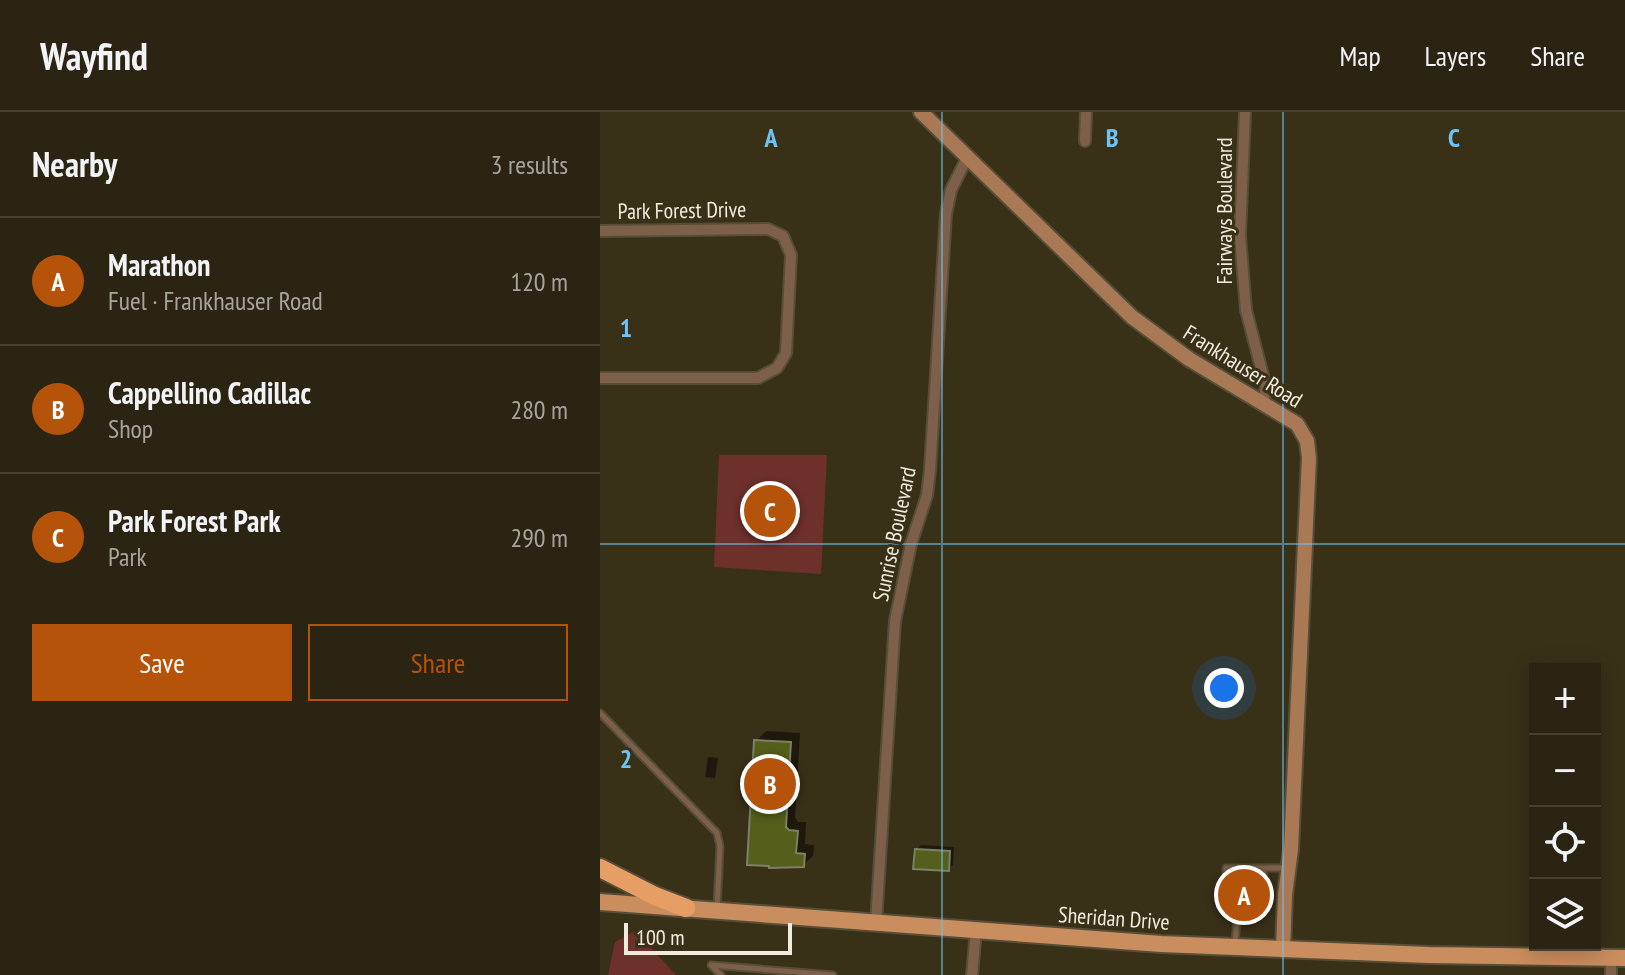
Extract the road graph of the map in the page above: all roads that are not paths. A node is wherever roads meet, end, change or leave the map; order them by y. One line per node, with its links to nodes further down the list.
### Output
1 (921, 112): 5 (street, Frankhauser Road)
2 (1086, 112): 4 (street)
3 (1245, 112): 8 (street, Fairways Boulevard)
4 (1085, 141)
5 (967, 158): 8 (street, Frankhauser Road); 28 (street, Sunrise Boulevard)
6 (600, 231): 7 (street, Park Forest Drive)
7 (600, 378)
8 (1263, 403): 14 (street, Frankhauser Road)
9 (600, 713): 27 (lane)
10 (600, 868): 24 (highway)
11 (1236, 868): 12 (lane); 15 (lane); 16 (lane)
12 (1249, 868): 13 (lane); 17 (lane)
13 (1264, 868): 14 (lane); 18 (lane)
14 (1289, 868): 31 (street, Frankhauser Road)
15 (1226, 887)
16 (1234, 888)
17 (1248, 888)
18 (1263, 889)
19 (600, 902): 24 (main road, Sheridan Drive)
20 (1225, 902): 25 (lane)
21 (1234, 902): 25 (lane)
22 (1247, 903): 26 (lane)
23 (1263, 904): 26 (lane)
24 (686, 908): 27 (main road, Sheridan Drive)
25 (1236, 910): 26 (lane); 30 (lane)
26 (1246, 910)
27 (717, 911): 28 (main road, Sheridan Drive)
28 (876, 923): 29 (main road, Sheridan Drive)
29 (976, 930): 30 (main road, Sheridan Drive); 35 (street)
30 (1234, 947): 31 (main road, Sheridan Drive)
31 (1283, 950): 32 (main road, Sheridan Drive)
32 (1616, 964)
33 (721, 975): 34 (lane)
34 (833, 975)
35 (972, 975)

